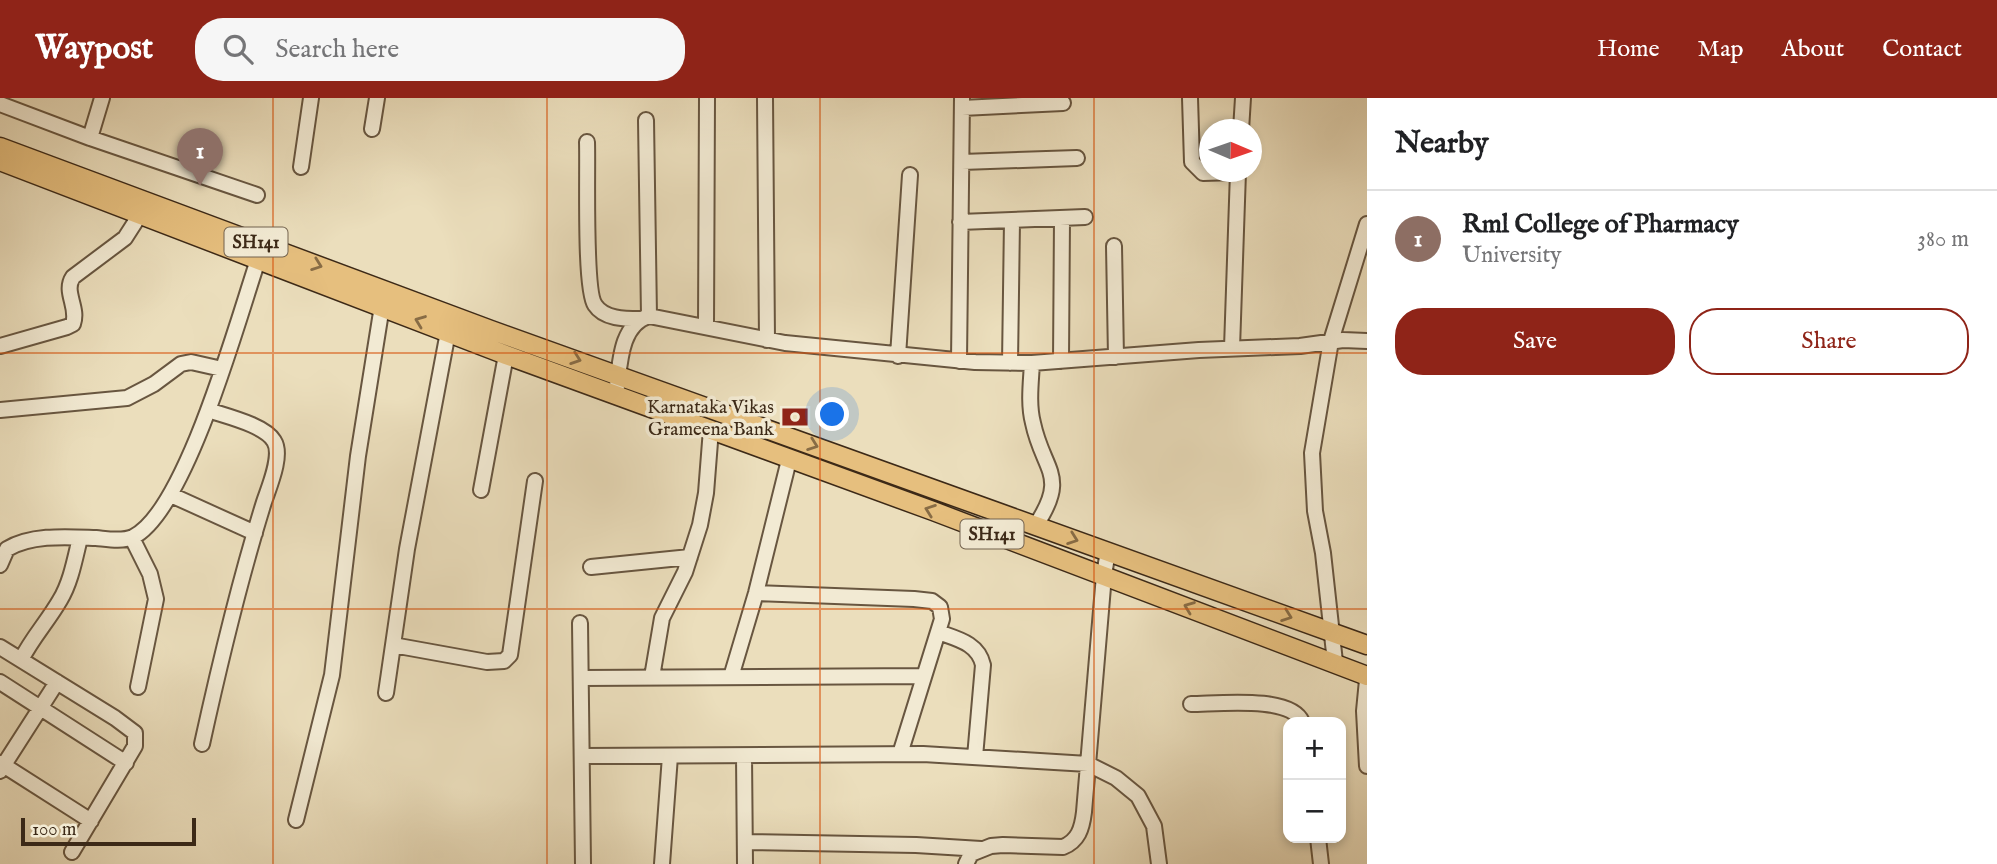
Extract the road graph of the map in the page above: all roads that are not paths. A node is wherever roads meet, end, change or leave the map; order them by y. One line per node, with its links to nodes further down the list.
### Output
1 (102, 98): 14 (street)
2 (311, 98): 20 (street)
3 (377, 98): 13 (street)
4 (707, 98): 35 (street)
5 (765, 98): 37 (street)
6 (1190, 98): 21 (street)
7 (1243, 98): 11 (street)
8 (962, 103): 9 (street); 19 (street)
9 (1063, 103)
10 (0, 104): 14 (street)
11 (1242, 119)
12 (646, 120): 34 (street)
13 (372, 129)
14 (90, 138): 24 (street)
15 (587, 142): 34 (street)
16 (0, 148): 50 (main road, SH141, one-way to 50)
17 (1077, 158): 19 (street)
18 (0, 161): 25 (main road, SH141)
19 (962, 162): 29 (street)
20 (301, 167)
21 (1199, 169)
22 (910, 175): 43 (street)
23 (1236, 182): 41 (street)
24 (257, 195)
25 (141, 213): 32 (main road, SH141); 40 (street)
26 (1086, 217): 27 (street)
27 (1062, 219): 28 (street); 46 (street)
28 (1012, 221): 29 (street); 47 (street)
29 (960, 222): 45 (street)
30 (1367, 224): 38 (street)
31 (1114, 246): 44 (street)
32 (258, 260): 33 (main road, SH141); 49 (street)
33 (382, 306): 36 (main road, SH141, one-way to 33); 99 (street)
34 (645, 318): 35 (street); 50 (street)
35 (706, 327): 37 (street)
36 (448, 332): 42 (main road, SH141); 72 (street)
37 (767, 340): 43 (street)
38 (1331, 341): 39 (street); 41 (street); 71 (street)
39 (1367, 341)
40 (0, 346)
41 (1232, 348): 44 (street)
42 (506, 355): 51 (main road); 57 (street)
43 (898, 356): 45 (street)
44 (1116, 357): 46 (street)
45 (959, 361): 47 (street)
46 (1061, 361): 48 (street)
47 (1010, 363): 48 (street)
48 (1032, 363): 59 (street)
49 (222, 369): 52 (street); 53 (street)
50 (619, 374): 51 (street); 59 (main road, one-way to 59)
51 (616, 394): 54 (main road, SH141)
52 (0, 410)
53 (208, 410): 58 (street); 60 (street)
54 (712, 429): 55 (main road, SH141); 64 (street)
55 (789, 460): 67 (main road, SH141, one-way to 55); 68 (street)
56 (535, 481): 72 (street)
57 (481, 490)
58 (171, 495): 60 (street); 62 (street)
59 (1036, 525): 63 (main road, one-way to 63)
60 (254, 533): 89 (street)
61 (80, 538): 62 (street); 65 (street); 75 (street)
62 (132, 538): 84 (street)
63 (1108, 551): 67 (street); 71 (main road, one-way to 71)
64 (690, 557): 66 (street); 78 (street)
65 (0, 565)
66 (591, 567)
67 (1104, 575): 76 (main road, SH141, one-way to 67); 96 (street)
68 (756, 593): 70 (street); 79 (street)
69 (580, 622): 80 (street)
70 (938, 632): 77 (street); 94 (street)
71 (1332, 632): 73 (main road); 76 (street)
72 (393, 645): 85 (street)
73 (1367, 645)
74 (0, 647): 75 (street)
75 (21, 660): 83 (street)
76 (1335, 662): 81 (main road, SH141)
77 (924, 676): 79 (street); 90 (street)
78 (652, 677): 79 (street); 80 (street)
79 (731, 677)
80 (582, 678): 91 (street)
81 (1367, 678): 98 (street)
82 (0, 682): 87 (street)
83 (57, 682): 87 (street); 95 (street)
84 (138, 687)
85 (386, 693)
86 (1191, 704): 88 (street)
87 (40, 709): 95 (street); 97 (street)
88 (1300, 717)
89 (202, 744)
90 (900, 754): 92 (street); 94 (street)
91 (583, 755): 93 (street); 105 (street)
92 (744, 756): 93 (street); 101 (street)
93 (670, 757): 106 (street)
94 (975, 757): 96 (street)
95 (126, 763): 100 (street)
96 (1088, 764): 103 (street); 109 (street)
97 (1, 766): 100 (street)
98 (1367, 766)
99 (296, 820)
100 (91, 821): 104 (street)
101 (745, 842): 103 (street); 107 (street)
102 (1319, 843): 110 (street)
103 (982, 849): 108 (street)
104 (72, 852)
105 (583, 864)
106 (662, 864)
107 (745, 864)
108 (966, 864)
109 (1159, 864)
110 (1321, 864)

